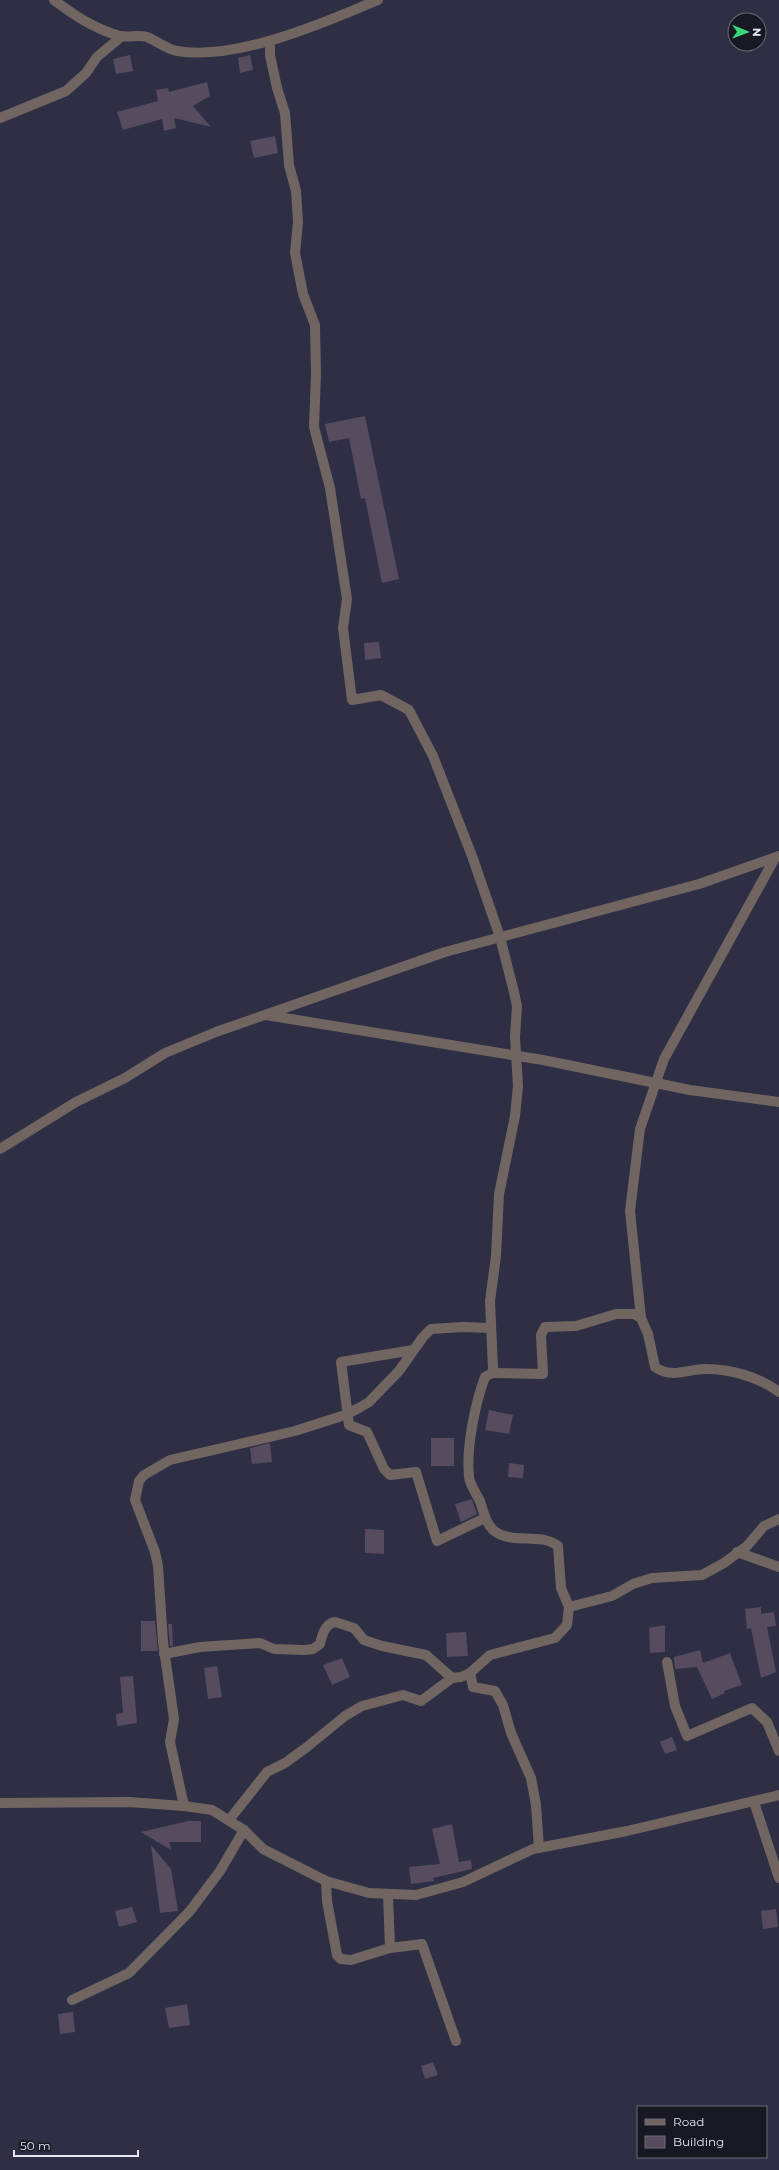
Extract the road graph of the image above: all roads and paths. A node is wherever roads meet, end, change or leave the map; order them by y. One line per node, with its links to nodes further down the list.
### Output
1 (54, 0): 3 (street)
2 (378, 0): 4 (street)
3 (122, 36): 4 (street); 5 (street)
4 (270, 42): 7 (street)
5 (0, 118)
6 (777, 857): 7 (street); 10 (street)
7 (500, 937): 8 (street); 9 (street)
8 (264, 1014): 9 (street); 12 (street)
9 (517, 1056): 10 (street); 14 (street)
10 (656, 1083): 11 (street); 13 (street)
11 (779, 1102)
12 (0, 1149)
13 (641, 1318): 16 (street); 17 (street)
14 (490, 1328): 15 (street); 16 (street)
15 (413, 1350): 18 (street); 18 (street)
16 (492, 1373): 19 (street)
17 (779, 1392)
18 (347, 1414): 19 (street); 24 (street)
19 (485, 1518): 23 (street)
20 (779, 1519): 21 (street)
21 (737, 1552): 22 (street); 23 (street)
22 (779, 1567)
23 (569, 1607): 26 (street)
24 (164, 1654): 27 (street); 32 (street)
25 (666, 1662): 28 (street)
26 (470, 1673): 27 (street); 35 (street)
27 (452, 1678): 33 (street)
28 (779, 1751)
29 (779, 1795): 30 (street)
30 (754, 1802): 35 (street); 36 (street)
31 (0, 1804): 32 (street)
32 (184, 1806): 33 (street)
33 (229, 1820): 34 (street)
34 (244, 1830): 37 (street); 40 (street)
35 (539, 1848): 38 (street)
36 (779, 1878)
37 (326, 1882): 38 (street); 39 (street)
38 (388, 1895): 39 (street)
39 (390, 1948): 41 (street)
40 (72, 2000)
41 (456, 2041)

